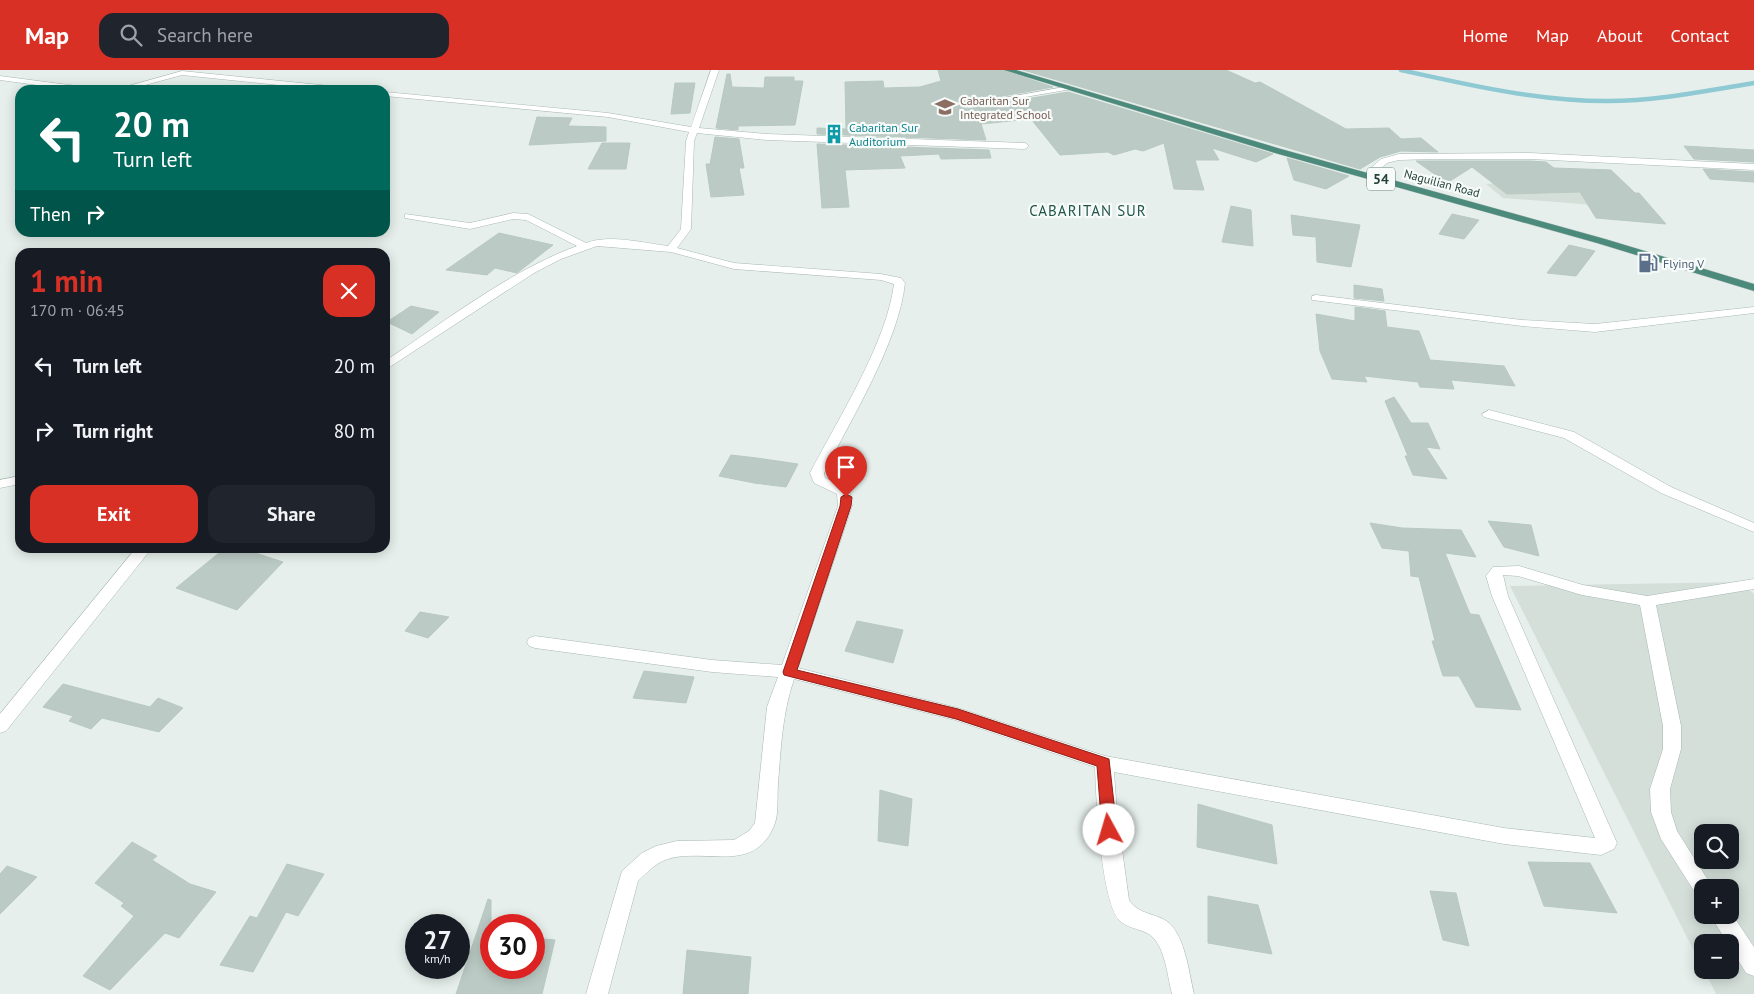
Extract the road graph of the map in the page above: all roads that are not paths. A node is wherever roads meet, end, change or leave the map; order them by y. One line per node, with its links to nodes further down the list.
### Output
1 (715, 70): 11 (street)
2 (1008, 70): 8 (highway, Naguilian Road / 54)
3 (168, 73): 6 (street); 7 (street)
4 (0, 78): 5 (street)
5 (54, 85)
6 (133, 85)
7 (303, 85)
8 (1070, 88): 10 (lane); 14 (highway, Naguilian Road / 54)
9 (390, 94): 11 (street)
10 (967, 105)
11 (694, 130): 12 (street); 17 (street)
12 (1025, 146)
13 (1754, 166): 14 (street)
14 (1367, 176): 18 (highway, Naguilian Road / 54)
15 (408, 216): 16 (street)
16 (584, 246): 17 (street); 21 (street)
17 (671, 249): 30 (street)
18 (1754, 288)
19 (1316, 298): 20 (street)
20 (1754, 310)
21 (390, 363)
22 (1489, 414): 25 (street)
23 (15, 481): 24 (street)
24 (0, 484)
25 (1754, 528)
26 (140, 553): 31 (street)
27 (1754, 584): 28 (street)
28 (1647, 600): 32 (street); 33 (street)
29 (535, 642): 30 (street)
30 (789, 672): 32 (street); 36 (street)
31 (0, 726)
32 (1104, 762): 37 (street)
33 (1697, 879)
34 (1727, 924): 35 (street)
35 (1754, 966)
36 (597, 994)
37 (1183, 994)

